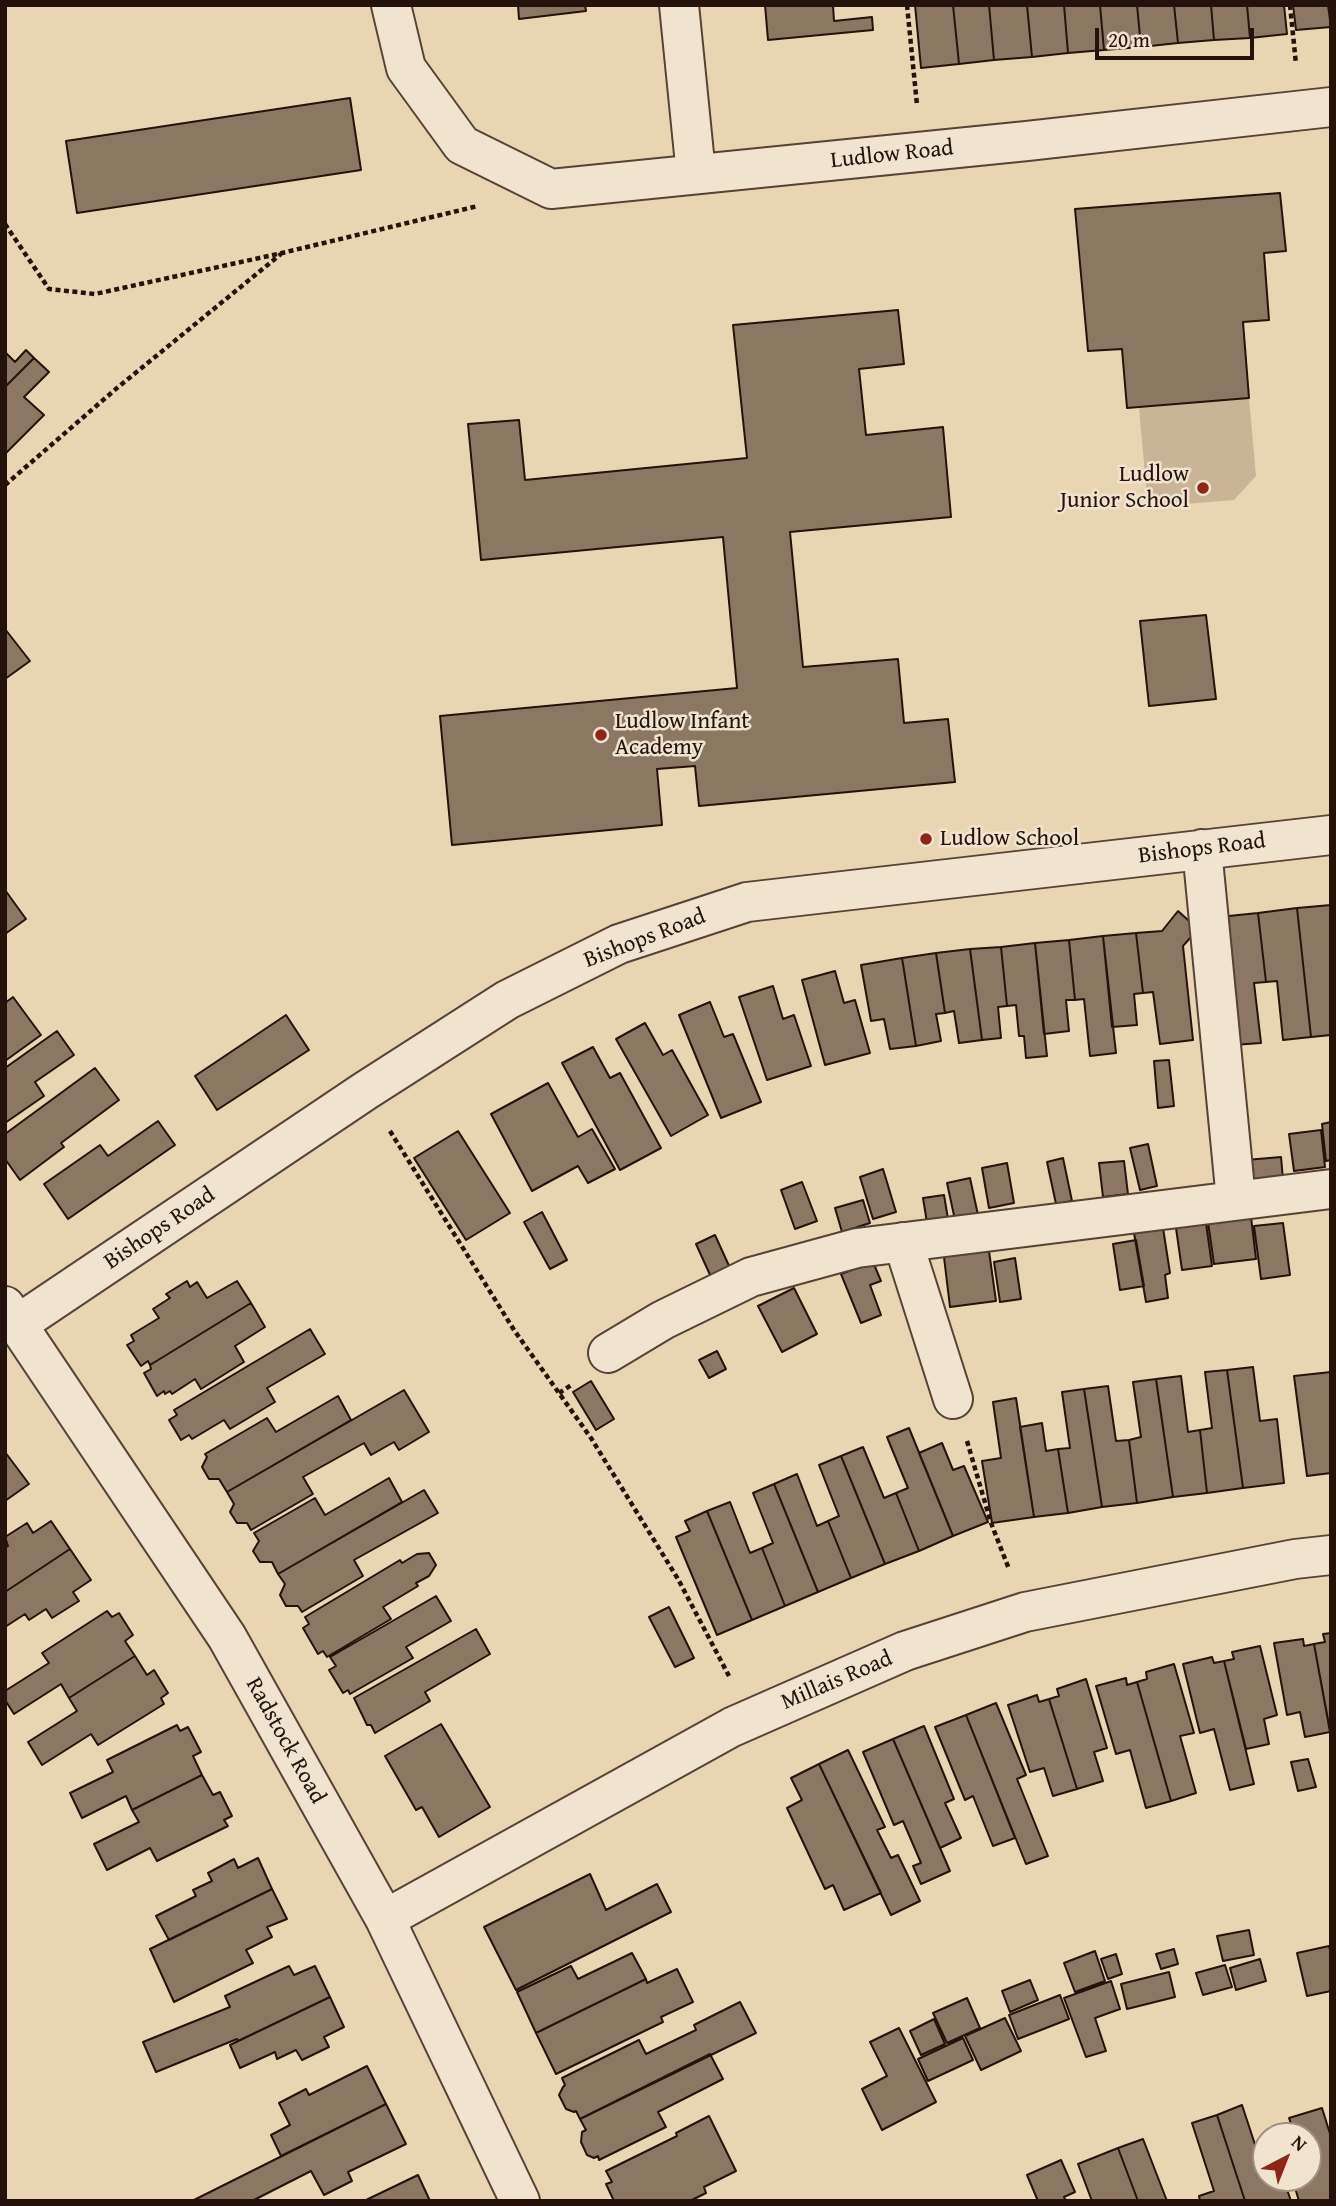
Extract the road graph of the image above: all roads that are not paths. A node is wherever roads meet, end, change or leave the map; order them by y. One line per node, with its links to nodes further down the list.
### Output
1 (391, 5): 4 (street, Ludlow Road)
2 (679, 5): 4 (street)
3 (1316, 109): 4 (street, Ludlow Road)
4 (696, 174)
5 (1331, 835): 6 (street, Bishops Road)
6 (1202, 849): 8 (street); 10 (street, Bishops Road)
7 (1331, 1189): 8 (street)
8 (1236, 1200): 9 (street)
9 (903, 1242): 11 (street); 12 (street)
10 (11, 1315): 14 (street, Radstock Road)
11 (608, 1353)
12 (953, 1399)
13 (1331, 1555): 14 (street, Millais Road)
14 (385, 1919): 15 (street, Radstock Road)
15 (520, 2201)

